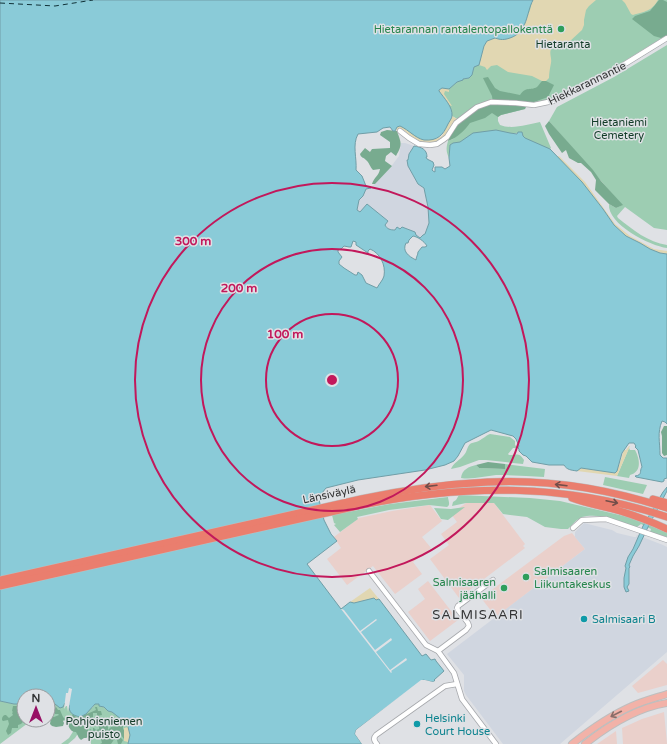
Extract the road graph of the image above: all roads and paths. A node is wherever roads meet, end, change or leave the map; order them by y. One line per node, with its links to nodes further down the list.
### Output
1 (667, 38): 2 (street, Hiekkarannantie)
2 (400, 131)
3 (600, 490): 5 (highway); 6 (highway, Länsiväylä); 7 (highway, Länsiväylä, one-way to 7)
4 (560, 494): 7 (highway, Länsiväylä); 8 (highway, Länsiväylä, one-way to 8); 10 (highway)
5 (667, 503)
6 (667, 508)
7 (329, 509): 13 (highway, Länsiväylä); 15 (highway, Länsiväylä)
8 (667, 517)
9 (573, 528): 11 (street)
10 (667, 528)
11 (667, 540)
12 (369, 571): 16 (street)
13 (0, 580)
14 (493, 580): 16 (street)
15 (0, 586)
16 (438, 651): 17 (street)
17 (457, 684): 20 (street); 21 (street)
18 (667, 694): 22 (main road, one-way to 22)
19 (667, 703): 23 (main road)
20 (377, 744)
21 (496, 744)
22 (572, 744)
23 (585, 744)

